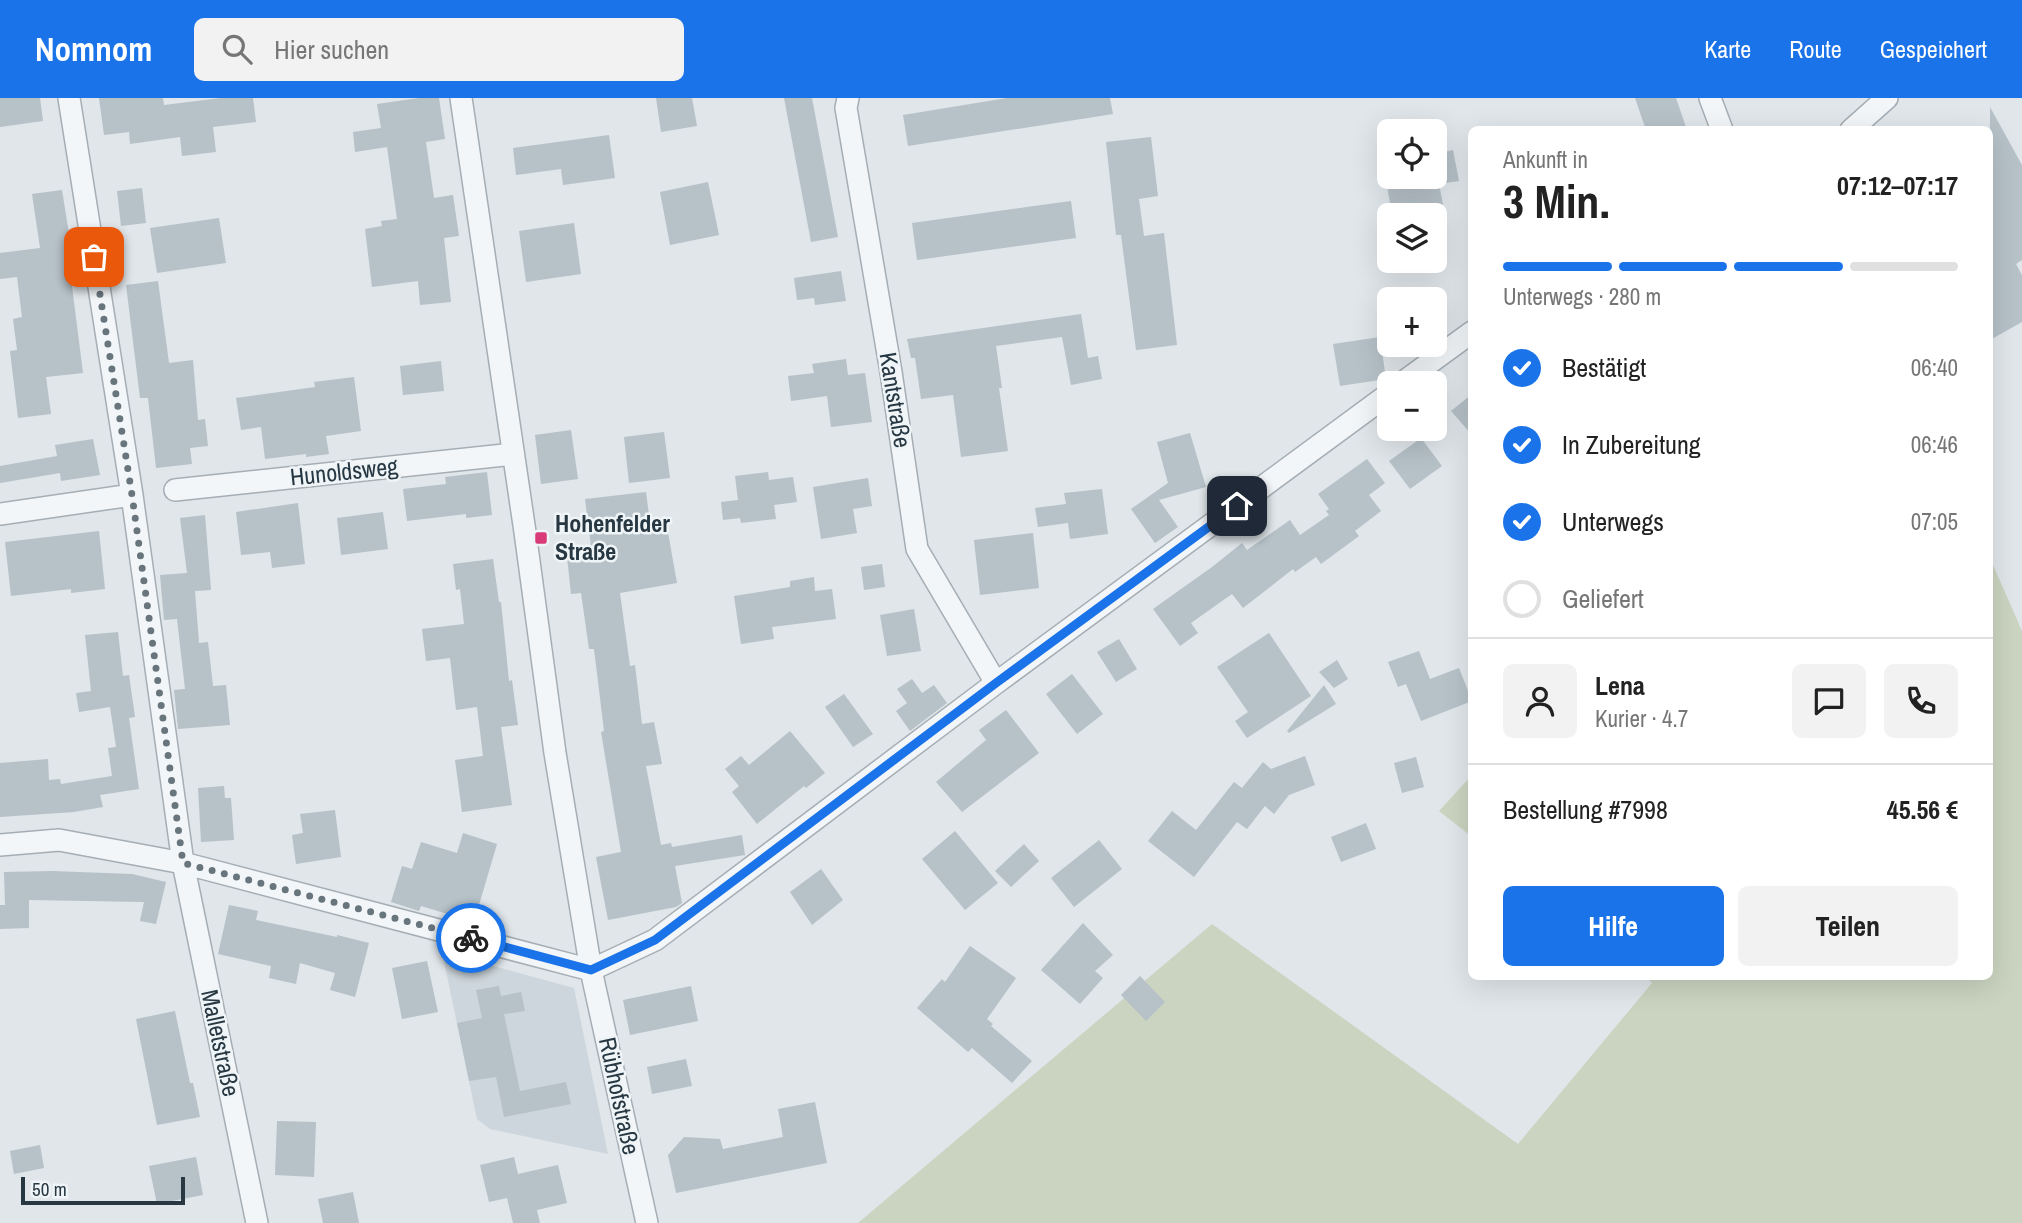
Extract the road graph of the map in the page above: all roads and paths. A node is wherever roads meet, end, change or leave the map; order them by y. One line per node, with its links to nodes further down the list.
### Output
1 (69, 98): 13 (street, Malletstraße)
2 (461, 98): 11 (street)
3 (848, 98): 15 (street, Kantstraße)
4 (1710, 98): 6 (street)
5 (1886, 98): 7 (street)
6 (1721, 126)
7 (1855, 126)
8 (1468, 335): 9 (street)
9 (1418, 371)
10 (1377, 403): 15 (street)
11 (513, 454): 12 (street, Hunoldsweg); 18 (street)
12 (175, 491)
13 (132, 495): 14 (street); 17 (street, Malletstraße)
14 (0, 514)
15 (996, 683): 18 (street)
16 (0, 845): 17 (street)
17 (183, 863): 18 (street); 19 (street, Malletstraße)
18 (591, 970): 20 (street, Rübhofstraße)
19 (257, 1223)
20 (647, 1223)

